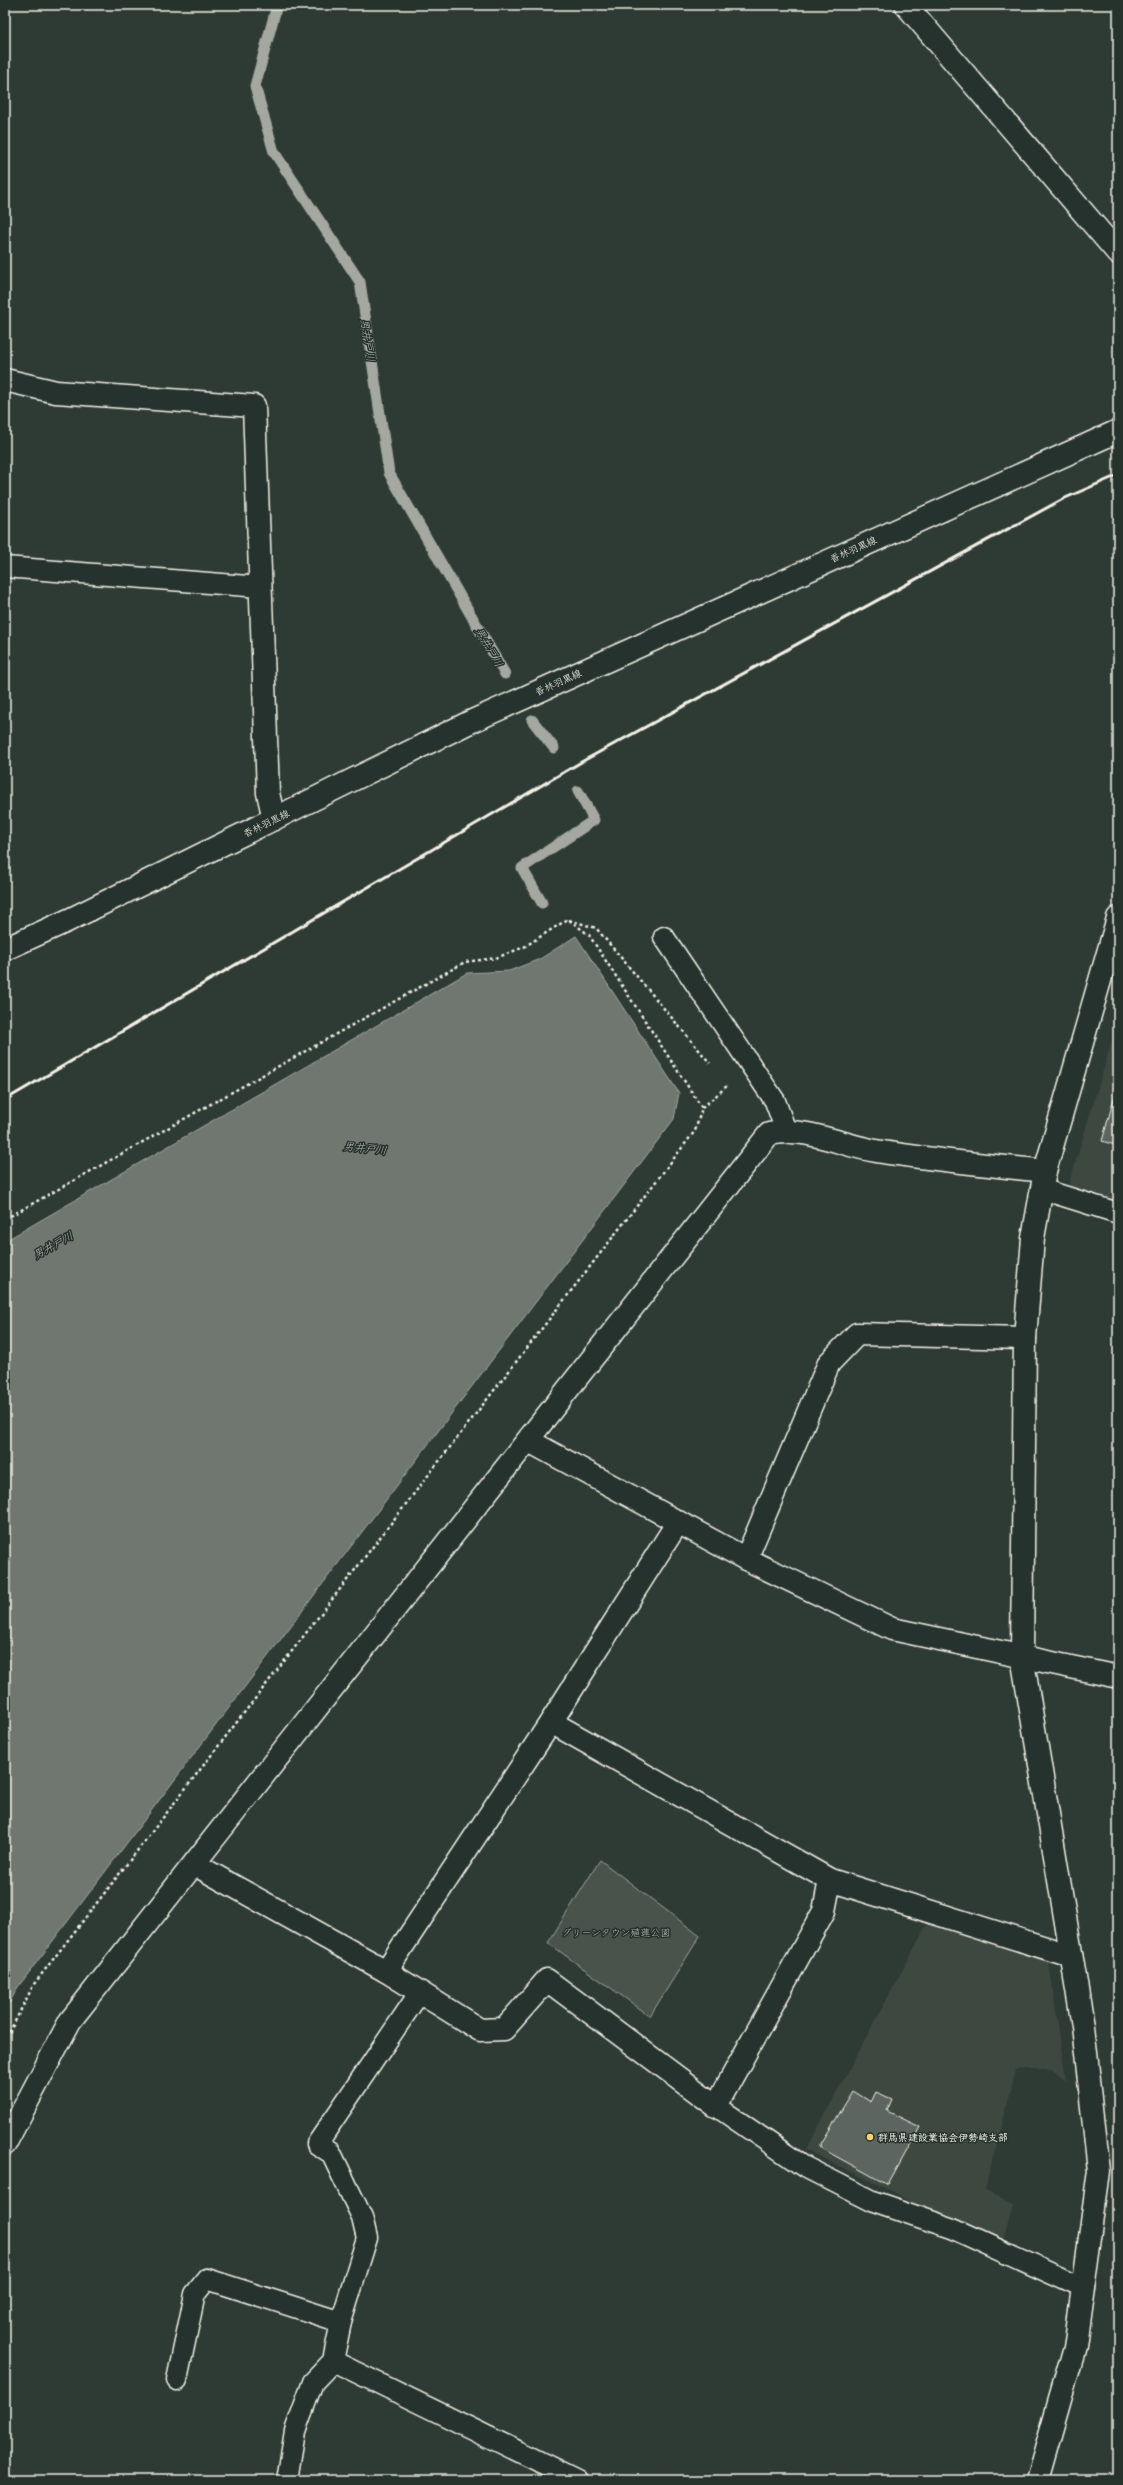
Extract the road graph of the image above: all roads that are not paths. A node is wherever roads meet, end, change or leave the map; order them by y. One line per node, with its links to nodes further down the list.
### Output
1 (906, 5): 2 (street)
2 (1118, 253)
3 (5, 380): 6 (street)
4 (1118, 431): 7 (street, 香林羽黒線)
5 (5, 568): 6 (lane)
6 (260, 587): 7 (street)
7 (274, 819): 11 (street, 香林羽黒線)
8 (1118, 918): 10 (street)
9 (664, 937): 12 (lane)
10 (1115, 941): 13 (street)
11 (5, 949)
12 (786, 1131): 13 (street); 16 (street)
13 (1043, 1180): 14 (lane); 15 (street)
14 (1118, 1213)
15 (1025, 1338): 18 (street); 19 (street)
16 (529, 1441): 17 (street); 22 (street)
17 (678, 1522): 18 (street); 21 (street)
18 (746, 1559): 19 (street)
19 (1022, 1656): 20 (street); 24 (street)
20 (1118, 1677)
21 (551, 1722): 23 (street); 25 (street)
22 (194, 1864): 25 (street); 28 (street)
23 (830, 1880): 24 (street); 27 (street)
24 (1071, 1956): 29 (street)
25 (386, 1971): 26 (street)
26 (420, 1992): 27 (street); 30 (lane)
27 (716, 2106): 29 (lane)
28 (5, 2144)
29 (1083, 2288): 35 (street)
30 (341, 2322): 31 (lane); 32 (lane)
31 (333, 2361): 33 (lane); 34 (lane)
32 (177, 2380)
33 (287, 2480)
34 (577, 2480)
35 (1037, 2480)

